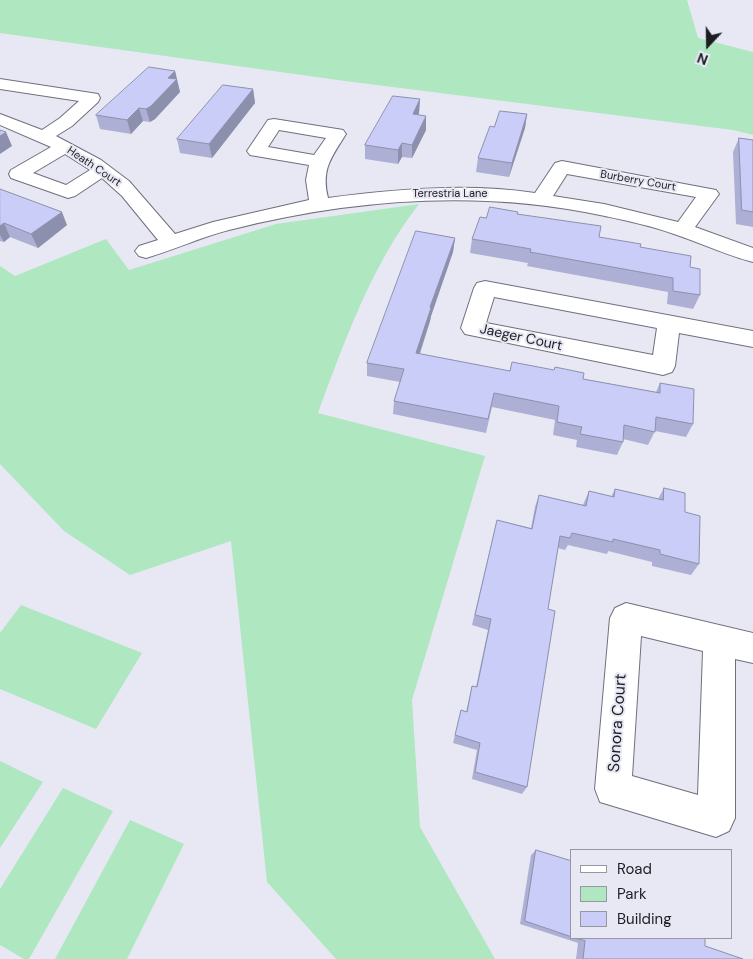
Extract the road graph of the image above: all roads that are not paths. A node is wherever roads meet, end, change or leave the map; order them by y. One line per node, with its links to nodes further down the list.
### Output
1 (0, 84): 3 (street)
2 (0, 119): 3 (street, Heath Court)
3 (43, 137): 4 (street, Heath Court)
4 (64, 147): 6 (street, Heath Court); 6 (street)
5 (320, 161): 8 (street)
6 (102, 170): 10 (street, Heath Court)
7 (541, 199): 8 (street, Terrestria Lane); 9 (street, Terrestria Lane); 9 (street, Burberry Court)
8 (319, 202): 10 (street, Terrestria Lane)
9 (683, 229): 12 (street, Terrestria Lane)
10 (170, 241): 11 (street, Terrestria Lane)
11 (146, 251)
12 (753, 254)
13 (669, 324): 13 (street, Jaeger Court); 14 (street, Jaeger Court)
14 (753, 339)
15 (719, 640): 15 (street, Sonora Court); 16 (street, Sonora Court)
16 (753, 648)

